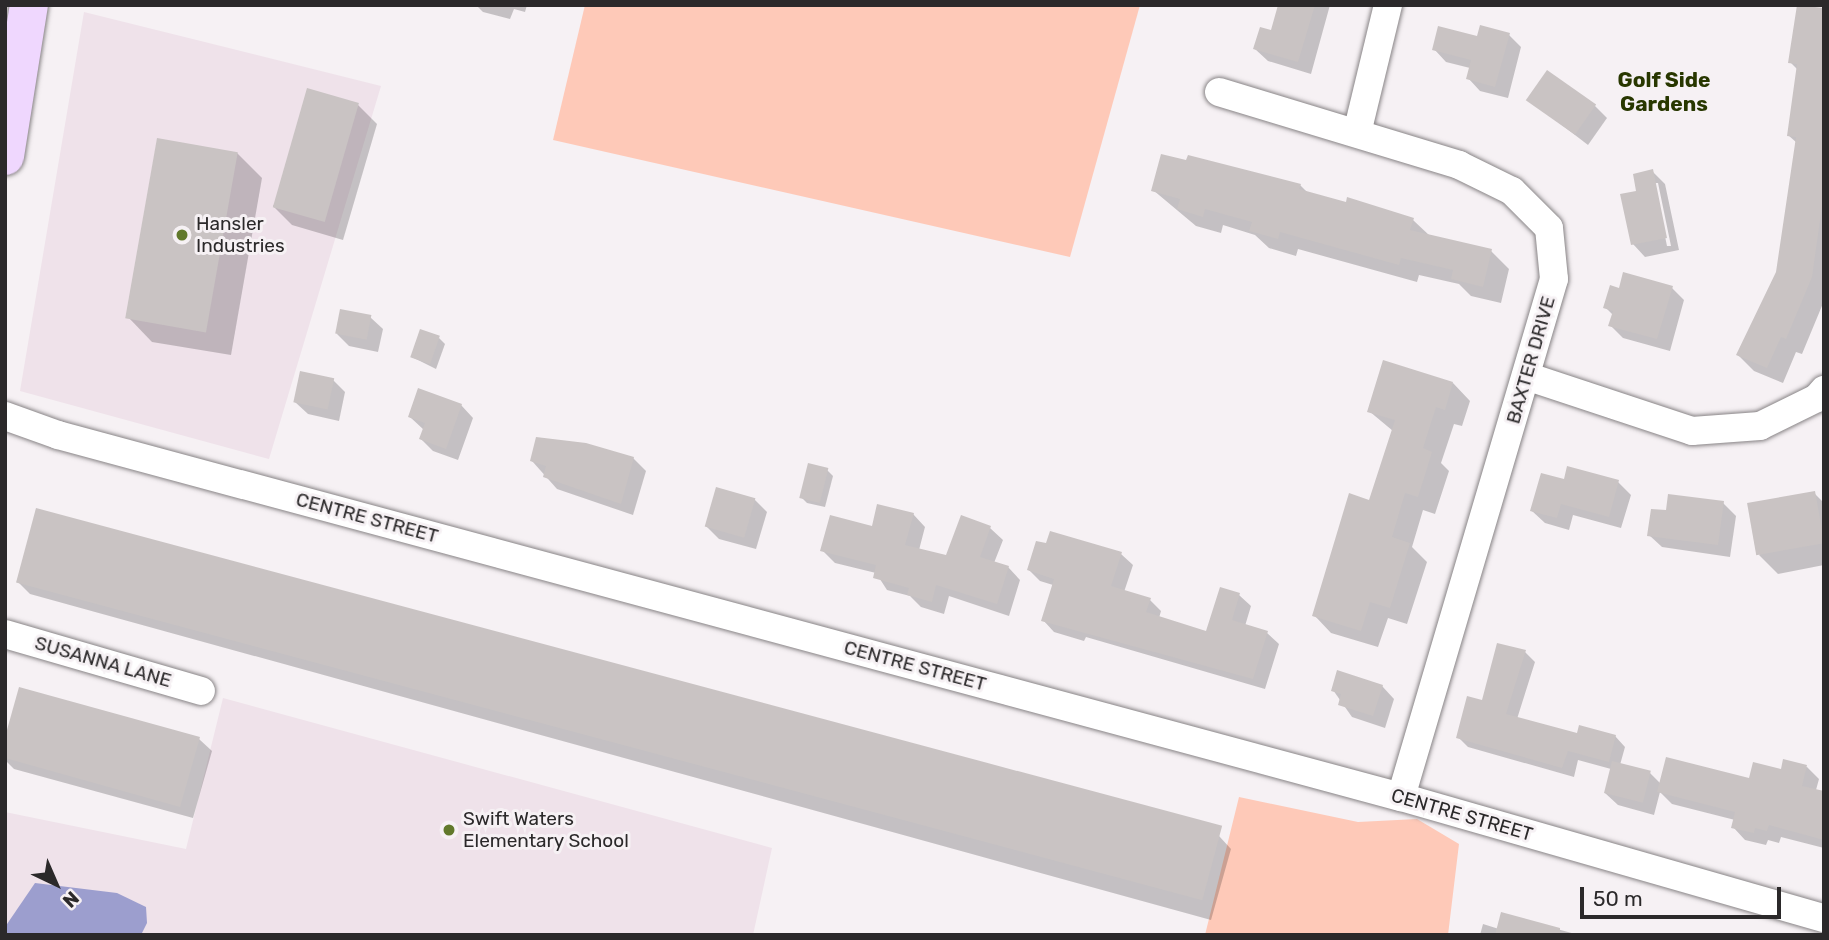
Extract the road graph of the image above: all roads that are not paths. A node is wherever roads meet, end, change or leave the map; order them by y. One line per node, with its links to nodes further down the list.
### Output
1 (29, 5): 5 (main road)
2 (1388, 5): 4 (street)
3 (1219, 92): 4 (street, BAXTER DRIVE)
4 (1357, 133): 6 (street, BAXTER DRIVE)
5 (5, 156)
6 (1526, 376): 7 (street); 11 (street, BAXTER DRIVE)
7 (1824, 390)
8 (5, 416): 11 (street, CENTRE STREET)
9 (5, 634): 10 (street, SUSANNA LANE)
10 (201, 691)
11 (1401, 797): 12 (street, CENTRE STREET)
12 (1824, 918)

